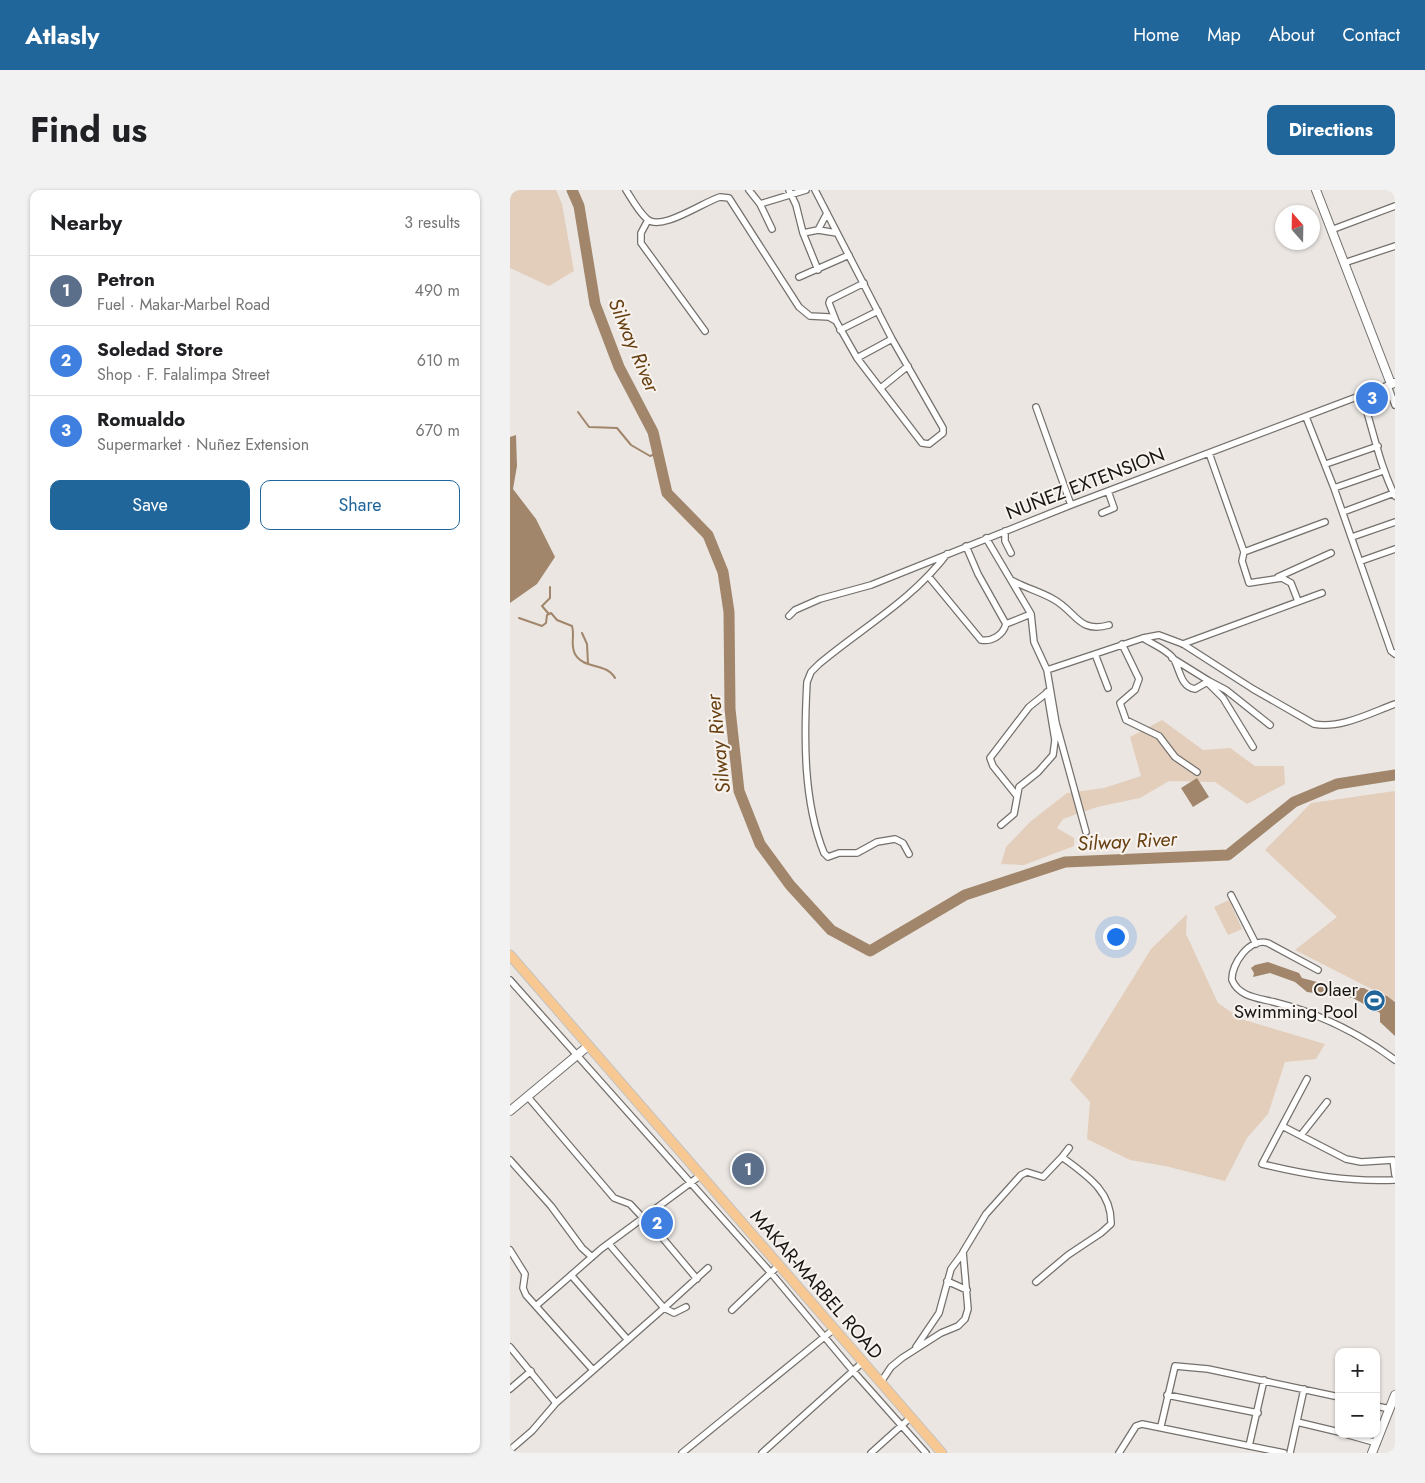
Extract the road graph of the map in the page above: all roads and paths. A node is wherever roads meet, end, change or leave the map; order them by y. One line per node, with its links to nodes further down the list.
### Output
1 (626, 190): 11 (street)
2 (749, 190): 8 (street)
3 (789, 190): 7 (street)
4 (806, 190): 7 (street)
5 (815, 190): 10 (street)
6 (1316, 190): 14 (street)
7 (793, 196): 8 (street); 15 (street)
8 (760, 204): 12 (street)
9 (1395, 206): 14 (street)
10 (827, 213): 13 (street); 16 (street)
11 (648, 220): 24 (street); 26 (street)
12 (772, 229)
13 (818, 230): 15 (street); 16 (street)
14 (1331, 230): 19 (street)
15 (803, 232): 20 (street)
16 (838, 233): 18 (street)
17 (1395, 246): 19 (street)
18 (849, 255): 20 (street); 22 (street)
19 (1344, 263): 30 (street)
20 (818, 270): 21 (street)
21 (799, 277)
22 (864, 283): 23 (street); 24 (street)
23 (878, 311): 25 (street); 27 (street)
24 (836, 321): 25 (street)
25 (840, 330): 28 (street)
26 (705, 331)
27 (892, 339): 28 (street); 29 (street)
28 (857, 358): 31 (street)
29 (908, 366): 31 (street); 31 (street)
30 (1391, 384): 32 (street, NUÑEZ EXTENSION); 33 (street)
31 (882, 387)
32 (1362, 396): 35 (street, NUÑEZ EXTENSION); 36 (street)
33 (1395, 406)
34 (1036, 407): 43 (street)
35 (1306, 417): 37 (street, NUÑEZ EXTENSION); 38 (street)
36 (1378, 446): 38 (street); 39 (street)
37 (1209, 453): 41 (street, NUÑEZ EXTENSION); 53 (street)
38 (1326, 464): 40 (street)
39 (1383, 471): 40 (street); 42 (street)
40 (1334, 488): 44 (street)
41 (1108, 492): 43 (street, NUÑEZ EXTENSION); 45 (street)
42 (1394, 494): 44 (street)
43 (1071, 505): 48 (street, NUÑEZ EXTENSION)
44 (1343, 512): 50 (street)
45 (1102, 514)
46 (1325, 522): 53 (street)
47 (1395, 522): 50 (street)
48 (1005, 531): 49 (street, NUÑEZ EXTENSION); 55 (street)
49 (986, 538): 51 (street, NUÑEZ EXTENSION); 60 (street)
50 (1352, 538): 57 (street)
51 (966, 546): 54 (street, NUÑEZ EXTENSION); 65 (street)
52 (1395, 549): 57 (street)
53 (1244, 552): 59 (street)
54 (948, 553): 58 (street); 64 (street, NUÑEZ EXTENSION)
55 (1011, 553)
56 (1331, 553): 59 (street)
57 (1360, 562): 71 (street)
58 (929, 577): 65 (street); 84 (street)
59 (1277, 577): 62 (street)
60 (1012, 581): 63 (street); 66 (street)
61 (1322, 593): 62 (street)
62 (1298, 601): 69 (street)
63 (1031, 614): 65 (street); 73 (street)
64 (789, 616)
65 (1006, 624)
66 (1109, 624)
67 (1143, 638): 68 (street); 69 (street); 72 (street)
68 (1122, 644): 70 (street); 80 (street)
69 (1183, 644): 77 (street)
70 (1095, 654): 73 (street); 75 (street)
71 (1395, 654)
72 (1172, 658): 74 (street); 74 (street)
73 (1047, 670): 76 (street)
74 (1208, 681): 78 (street); 79 (street)
75 (1108, 688)
76 (1049, 691): 81 (street); 81 (street); 83 (street)
77 (1395, 704)
78 (1270, 725)
79 (1252, 747)
80 (1197, 772)
81 (1017, 796): 82 (street)
82 (1001, 825)
83 (1086, 832)
84 (908, 854)
85 (1231, 895): 86 (street)
86 (1256, 944): 88 (street); 92 (street)
87 (510, 955): 90 (main road, MAKAR-MARBEL ROAD)
88 (1318, 970)
89 (510, 980): 91 (street)
90 (588, 1046): 91 (street); 103 (main road, MAKAR-MARBEL ROAD)
91 (578, 1055): 94 (street); 106 (street)
92 (1395, 1060)
93 (1307, 1079): 97 (street)
94 (528, 1097): 96 (street); 107 (street)
95 (1326, 1102): 98 (street)
96 (510, 1111)
97 (1282, 1126): 98 (street); 105 (street)
98 (1301, 1135): 102 (street)
99 (1070, 1148): 100 (street)
100 (1062, 1157): 110 (street); 118 (street)
101 (510, 1160): 111 (street)
102 (1394, 1160): 104 (street)
103 (701, 1175): 106 (street); 112 (main road, MAKAR-MARBEL ROAD)
104 (1395, 1175)
105 (1395, 1180)
106 (690, 1184): 107 (street); 114 (street)
107 (644, 1217): 108 (street); 116 (street)
108 (609, 1244): 111 (street); 122 (street)
109 (510, 1250): 120 (street)
110 (963, 1252): 117 (street); 119 (street)
111 (592, 1257): 115 (street)
112 (779, 1265): 114 (street); 124 (main road, MAKAR-MARBEL ROAD)
113 (708, 1268): 116 (street)
114 (771, 1273): 123 (street); 125 (street)
115 (571, 1275): 120 (street); 126 (street)
116 (697, 1280): 122 (street)
117 (947, 1281): 119 (street); 128 (street)
118 (1036, 1282)
119 (967, 1290): 128 (street)
120 (537, 1305): 130 (street)
121 (686, 1307): 122 (street)
122 (664, 1308): 126 (street)
123 (732, 1310)
124 (834, 1329): 125 (street); 129 (main road, MAKAR-MARBEL ROAD)
125 (824, 1337): 132 (street); 153 (street)
126 (627, 1339): 130 (street)
127 (510, 1347): 131 (street)
128 (914, 1349): 134 (street)
129 (863, 1362): 132 (street); 134 (main road, MAKAR-MARBEL ROAD)
130 (593, 1370): 140 (street)
131 (531, 1371): 135 (street); 140 (street)
132 (853, 1371): 146 (street); 154 (street)
133 (1264, 1380): 136 (street); 137 (street); 143 (street)
134 (881, 1382): 144 (main road, MAKAR-MARBEL ROAD)
135 (510, 1389)
136 (1304, 1389): 139 (street); 145 (street)
137 (1167, 1395): 143 (street); 147 (street)
138 (1395, 1395): 142 (street)
139 (1335, 1396)
140 (556, 1403): 152 (street)
141 (1380, 1407): 142 (street)
142 (1390, 1409): 150 (street)
143 (1258, 1413): 151 (street)
144 (911, 1417): 146 (street); 157 (main road, MAKAR-MARBEL ROAD)
145 (1297, 1422): 148 (street); 160 (street)
146 (901, 1426): 155 (street); 156 (street)
147 (1161, 1426): 151 (street); 158 (street)
148 (1335, 1431)
149 (1359, 1438): 150 (street)
150 (1377, 1443): 161 (street)
151 (1249, 1446): 159 (street)
152 (510, 1450)
153 (682, 1453)
154 (762, 1453)
155 (871, 1453)
156 (926, 1453)
157 (942, 1453)
158 (1119, 1453)
159 (1284, 1453)
160 (1290, 1453)
161 (1372, 1453)

